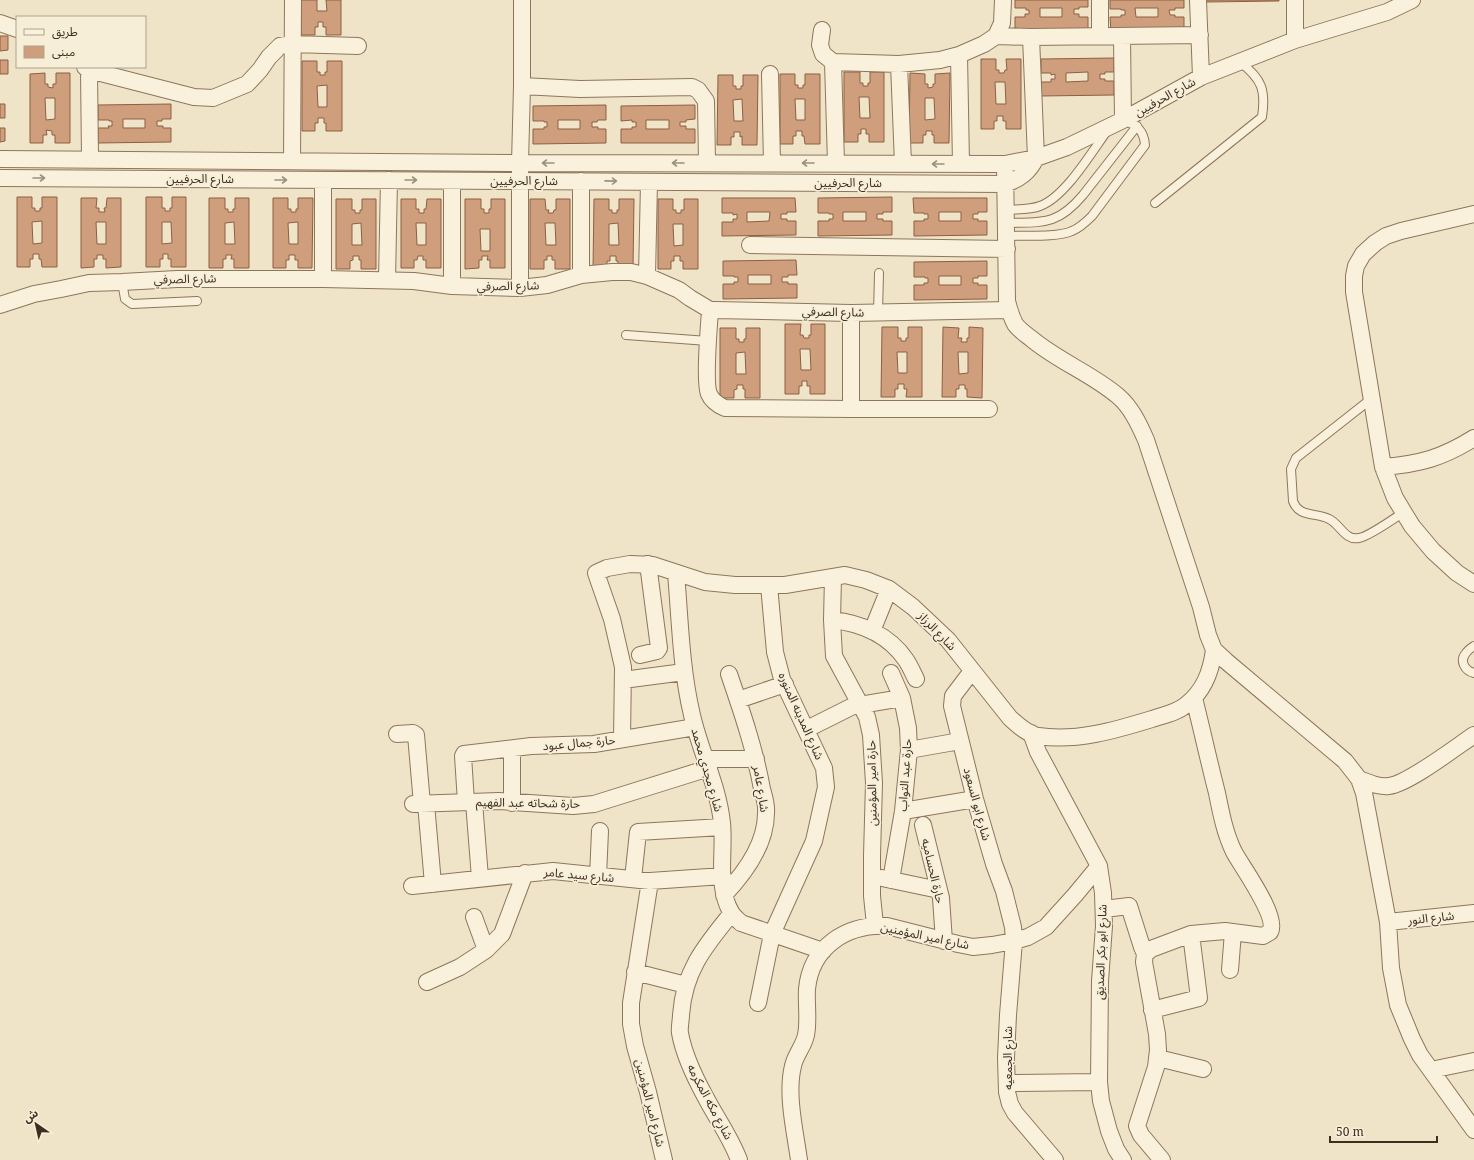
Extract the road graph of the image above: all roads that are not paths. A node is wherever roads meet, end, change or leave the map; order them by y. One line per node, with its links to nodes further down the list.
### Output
1 (293, 0): 18 (street)
2 (522, 0): 27 (street)
3 (1003, 0): 13 (street)
4 (1100, 0): 14 (street)
5 (1198, 0): 12 (street, شارع الحرفيين)
6 (1295, 0): 17 (street)
7 (1412, 0): 8 (street)
8 (1387, 6): 17 (street)
9 (0, 23): 10 (street)
10 (16, 29)
11 (822, 30): 21 (street)
12 (1200, 35): 15 (street); 26 (street, شارع الحرفيين)
13 (996, 36): 16 (street); 20 (street)
14 (1100, 36): 15 (street); 16 (street)
15 (1122, 36): 28 (street)
16 (1032, 37): 29 (street)
17 (1295, 40): 22 (street)
18 (292, 44): 19 (street); 24 (street); 34 (street)
19 (358, 46)
20 (959, 55): 23 (street); 40 (street)
21 (833, 62): 23 (street); 38 (street)
22 (1240, 62): 26 (street); 52 (lane)
23 (899, 64): 39 (street)
24 (87, 69): 31 (street)
25 (770, 74): 37 (street)
26 (1201, 77): 28 (street, شارع الحرفيين)
27 (522, 86): 35 (street); 36 (street)
28 (1124, 125): 29 (street, شارع الحرفيين); 54 (lane); 54 (lane); 54 (lane)
29 (1036, 158): 41 (street, شارع الحرفيين); 51 (street, شارع الحرفيين)
30 (0, 159): 31 (street, شارع الحرفيين)
31 (90, 159): 32 (street, شارع الحرفيين)
32 (136, 160): 33 (street, شارع الحرفيين); 43 (street)
33 (260, 161): 34 (street, شارع الحرفيين); 44 (street)
34 (292, 161): 35 (street, شارع الحرفيين)
35 (520, 163): 36 (street, شارع الحرفيين, one-way to 35); 48 (street)
36 (708, 163): 37 (street, شارع الحرفيين)
37 (772, 163): 38 (street, شارع الحرفيين, one-way to 37)
38 (836, 163): 39 (street, شارع الحرفيين)
39 (903, 164): 40 (street, شارع الحرفيين, one-way to 39)
40 (962, 164): 41 (street, شارع الحرفيين)
41 (1005, 164): 51 (street)
42 (0, 178): 43 (street, شارع الحرفيين, one-way to 43)
43 (135, 178): 44 (street, شارع الحرفيين)
44 (260, 179): 45 (street, شارع الحرفيين, one-way to 45)
45 (323, 180): 46 (street, شارع الحرفيين); 59 (street)
46 (389, 180): 47 (street, شارع الحرفيين, one-way to 47); 60 (street)
47 (452, 180): 48 (street, شارع الحرفيين); 62 (street)
48 (520, 181): 49 (street, شارع الحرفيين); 63 (street)
49 (581, 181): 50 (street, شارع الحرفيين, one-way to 50); 57 (street)
50 (649, 182): 51 (street, شارع الحرفيين); 58 (street)
51 (1006, 184): 54 (street)
52 (1155, 203)
53 (1474, 214): 72 (street)
54 (1006, 229): 55 (street); 67 (street)
55 (750, 244)
56 (879, 273): 69 (lane)
57 (581, 275): 58 (street, شارع الصرفي); 63 (street, شارع الصرفي)
58 (648, 276): 66 (street, شارع الصرفي)
59 (323, 279): 60 (street, شارع الصرفي); 61 (street, شارع الصرفي)
60 (388, 280): 62 (street, شارع الصرفي)
61 (122, 282): 64 (lane); 65 (street, شارع الصرفي)
62 (452, 286): 63 (street, شارع الصرفي)
63 (520, 288)
64 (197, 301)
65 (0, 305)
66 (710, 310): 68 (street, شارع الصرفي); 71 (street)
67 (1009, 310): 69 (street, شارع الصرفي); 87 (street)
68 (851, 313): 69 (street, شارع الصرفي); 73 (street)
69 (878, 313)
70 (626, 335): 71 (lane)
71 (708, 342): 73 (street)
72 (1371, 399): 76 (street); 77 (lane)
73 (851, 409): 74 (street)
74 (989, 409)
75 (1474, 438): 76 (street)
76 (1382, 467): 77 (street)
77 (1404, 512): 81 (street)
78 (648, 564): 79 (street, شارع الرزاز); 88 (street); 95 (street, شارع الرزاز)
79 (676, 573): 82 (street, شارع الرزاز); 90 (street, شارع مجدي محمد)
80 (833, 576): 82 (street, شارع الرزاز); 83 (street, شارع الرزاز); 84 (street, حارة امير المؤمنين)
81 (1474, 584)
82 (769, 585): 96 (street, شارع المدينه المنوره)
83 (889, 589): 85 (street); 89 (street, شارع الرزاز)
84 (832, 620): 85 (street); 100 (street, حارة امير المؤمنين)
85 (872, 630): 94 (street)
86 (1474, 646): 92 (lane)
87 (1214, 650): 98 (street, شارع الرزاز); 112 (street)
88 (640, 655)
89 (972, 671): 103 (street, شارع الرزاز); 107 (street, شارع ابو السعود)
90 (684, 672): 95 (street); 101 (street, شارع مجدي محمد)
91 (891, 673): 97 (street, حارة عبد التواب)
92 (1474, 673)
93 (729, 674): 99 (street, شارع عامر)
94 (916, 679)
95 (623, 680): 106 (street)
96 (786, 684): 99 (street); 102 (street, شارع المدينه المنوره)
97 (902, 698): 100 (street); 109 (street, حارة عبد التواب)
98 (1194, 698): 103 (street, شارع الرزاز); 140 (street)
99 (738, 700): 110 (street, شارع عامر)
100 (860, 704): 102 (street); 123 (street, حارة امير المؤمنين)
101 (695, 727): 106 (street, حارة جمال عبود); 111 (street, شارع مجدي محمد)
102 (807, 730): 141 (street, شارع المدينه المنوره)
103 (1031, 733): 121 (street, شارع ابو بكر الصديق)
104 (397, 734): 116 (street)
105 (1474, 735): 112 (street)
106 (622, 739): 108 (street, حارة جمال عبود)
107 (960, 741): 109 (street); 113 (street, شارع ابو السعود)
108 (512, 748): 114 (street, حارة جمال عبود); 115 (street)
109 (909, 750): 117 (street, حارة عبد التواب)
110 (756, 759): 111 (street, حارة شحاته عبد الفهيم); 133 (street, شارع عامر)
111 (708, 764): 115 (street, حارة شحاته عبد الفهيم); 119 (street, شارع مجدي محمد)
112 (1359, 779): 138 (street)
113 (975, 799): 117 (street); 144 (street, شارع ابو السعود)
114 (470, 802): 115 (street, حارة شحاته عبد الفهيم); 116 (street, حارة شحاته عبد الفهيم); 126 (street)
115 (512, 802)
116 (420, 804): 130 (street)
117 (903, 811): 128 (street, حارة عبد التواب)
118 (923, 825): 132 (street, حارة الحساميه)
119 (722, 827): 125 (street, شارع مجدي محمد); 127 (street)
120 (600, 831): 124 (street)
121 (1099, 866): 134 (street, شارع ابو بكر الصديق); 144 (street, شارع امير المؤمنين)
122 (525, 873): 124 (street, شارع سيد عامر); 126 (street, شارع سيد عامر); 145 (street)
123 (872, 875): 128 (street); 139 (street, حارة امير المؤمنين)
124 (598, 876): 127 (street, شارع سيد عامر)
125 (723, 876): 129 (street, شارع سيد عامر); 133 (street, شارع مجدي محمد)
126 (480, 878): 130 (street, شارع سيد عامر)
127 (633, 880): 129 (street, شارع سيد عامر)
128 (891, 880): 132 (street)
129 (650, 881): 149 (street, شارع امير المؤمنين)
130 (433, 884): 131 (street, شارع سيد عامر)
131 (412, 886)
132 (939, 890): 143 (street, حارة الحساميه)
133 (724, 895): 136 (street, شارع مجدي محمد)
134 (1104, 909): 147 (street); 158 (street, شارع ابو بكر الصديق)
135 (1474, 913): 138 (street, شارع النور)
136 (731, 914): 141 (street); 151 (street, شارع مكه المكرمه)
137 (474, 917): 145 (street)
138 (1388, 922): 157 (street)
139 (875, 925): 143 (street, شارع امير المؤمنين); 146 (street, شارع امير المؤمنين)
140 (1233, 932): 142 (street); 148 (street)
141 (772, 934): 146 (street); 152 (street, شارع المدينه المنوره)
142 (1191, 934): 147 (street); 153 (street)
143 (944, 941): 144 (street, شارع امير المؤمنين)
144 (1014, 941): 159 (street, شارع الجمعيه)
145 (486, 950): 150 (street)
146 (823, 951): 163 (street, شارع امير المؤمنين)
147 (1145, 954): 153 (street)
148 (1230, 970)
149 (635, 972): 151 (street); 161 (street, شارع امير المؤمنين)
150 (427, 982)
151 (686, 985): 162 (street, شارع مكه المكرمه)
152 (758, 1004)
153 (1152, 1010): 154 (street)
154 (1158, 1058): 156 (street); 166 (street)
155 (1474, 1061): 157 (street)
156 (1203, 1069)
157 (1431, 1070): 160 (street)
158 (1099, 1082): 159 (street); 165 (street, شارع ابو بكر الصديق)
159 (1007, 1083): 164 (street, شارع الجمعيه)
160 (1474, 1130)
161 (664, 1160)
162 (739, 1160)
163 (799, 1160)
164 (1055, 1160)
165 (1123, 1160)
166 (1162, 1160)

